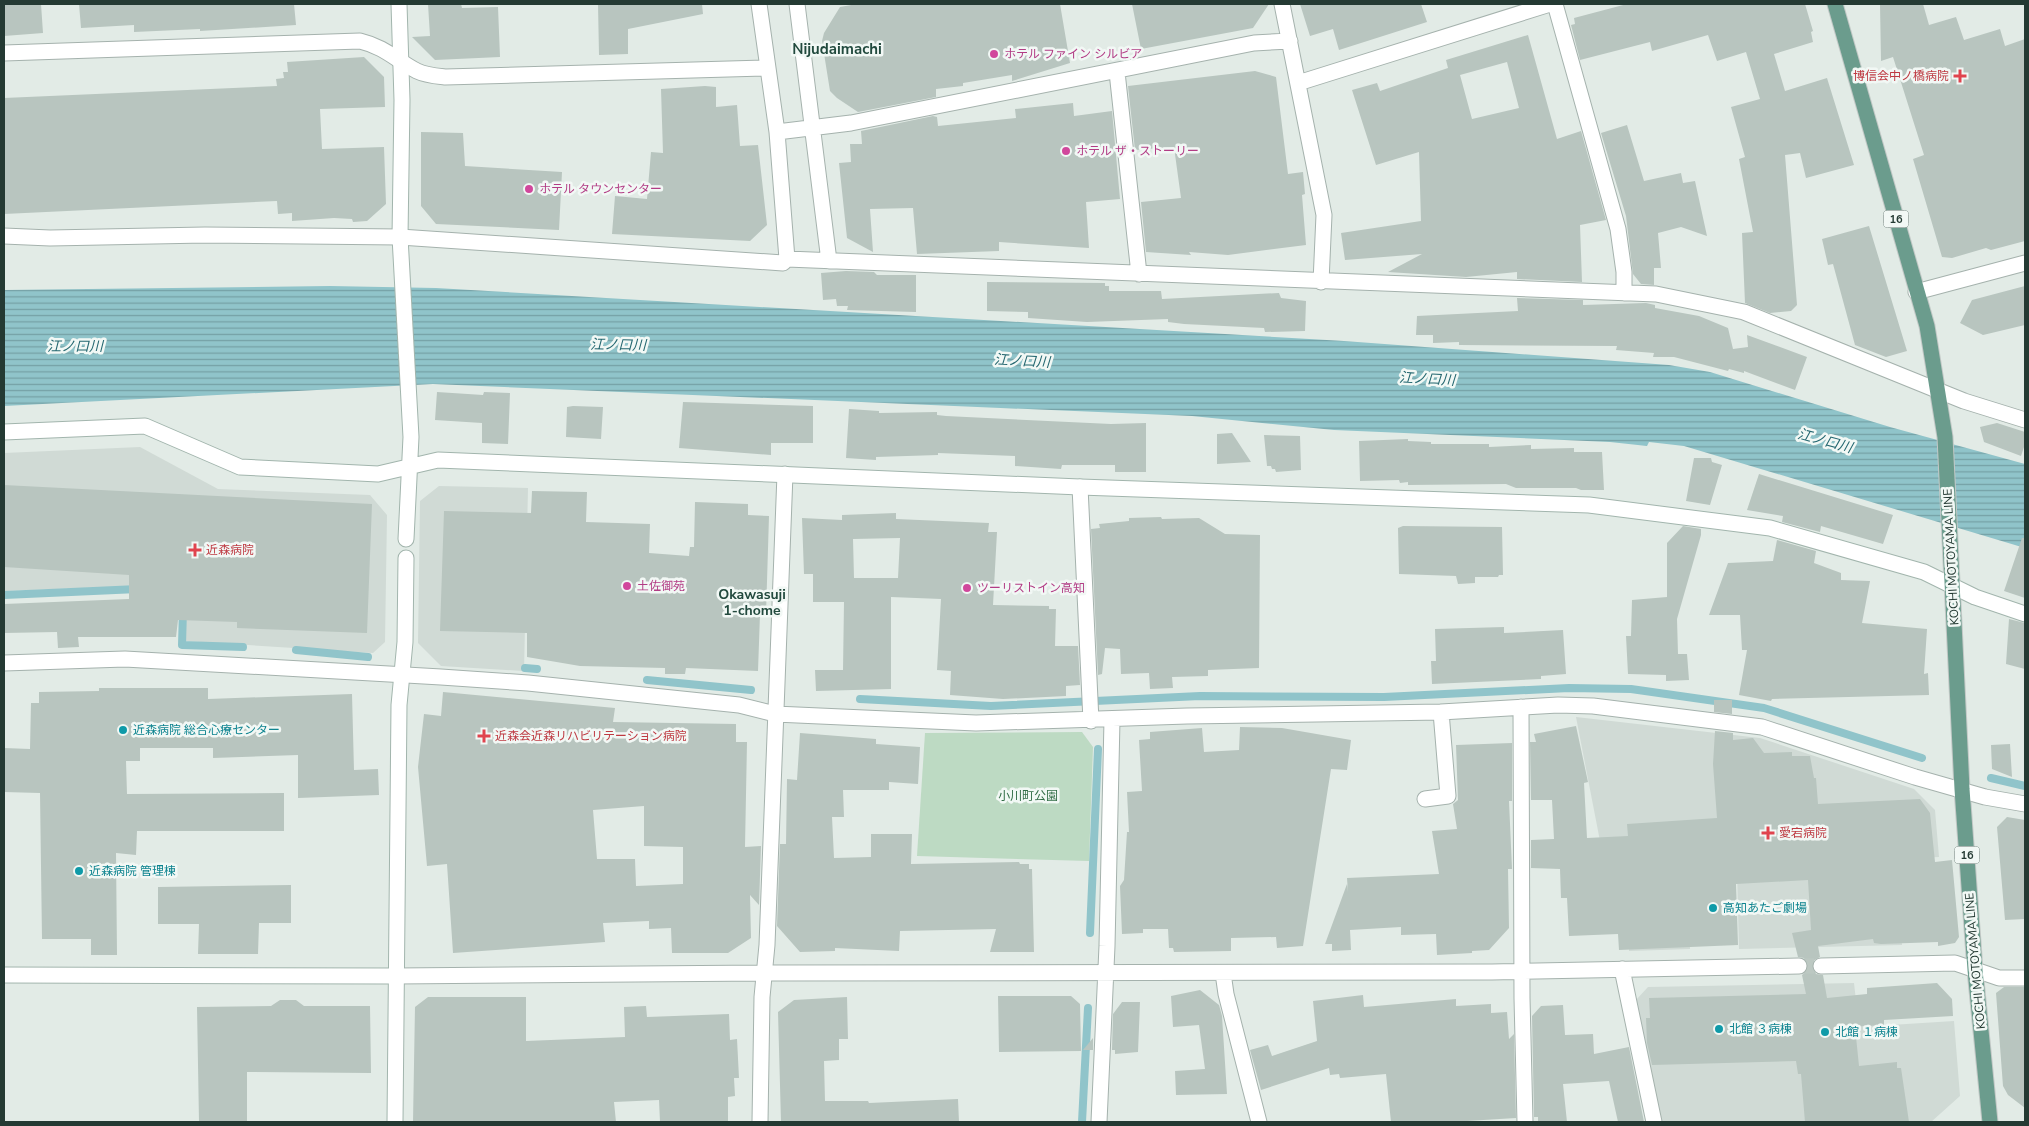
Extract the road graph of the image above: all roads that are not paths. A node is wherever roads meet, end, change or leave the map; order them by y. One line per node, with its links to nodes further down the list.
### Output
1 (399, 4): 10 (street)
2 (760, 4): 11 (street)
3 (799, 4): 14 (street)
4 (1282, 4): 8 (street)
5 (1550, 4): 13 (street)
6 (1555, 4): 24 (street)
7 (1836, 4): 23 (main road, KOCHI MOTOYAMA LINE / 16)
8 (1290, 41): 12 (street); 13 (street)
9 (4, 52): 10 (street)
10 (399, 58): 11 (street); 17 (street)
11 (767, 68): 15 (street)
12 (1117, 72): 14 (street); 21 (street)
13 (1298, 83): 22 (street)
14 (813, 128): 15 (street); 19 (street)
15 (777, 132): 18 (street)
16 (4, 236): 17 (street)
17 (400, 237): 18 (street); 28 (street)
18 (788, 259): 19 (street)
19 (829, 261): 21 (street)
20 (2025, 263): 23 (street)
21 (1139, 274): 22 (street)
22 (1321, 282): 24 (street)
23 (1916, 292): 25 (main road, KOCHI MOTOYAMA LINE / 16)
24 (1624, 293): 25 (street)
25 (1939, 390): 26 (street); 33 (main road, KOCHI MOTOYAMA LINE / 16)
26 (2025, 420)
27 (4, 432): 28 (street)
28 (408, 468): 29 (street); 31 (street)
29 (785, 474): 30 (street); 40 (street)
30 (1080, 487): 33 (street); 38 (street)
31 (406, 539)
32 (406, 558): 36 (street)
33 (1953, 587): 34 (street); 42 (main road, KOCHI MOTOYAMA LINE / 16)
34 (2025, 614)
35 (4, 663): 36 (street)
36 (402, 675): 40 (street); 54 (street)
37 (1522, 707): 39 (street); 42 (street); 50 (street)
38 (1090, 708): 40 (street); 41 (street)
39 (1441, 712): 41 (street); 43 (street)
40 (775, 714): 49 (street)
41 (1112, 720): 52 (street)
42 (1962, 789): 44 (street); 48 (main road, KOCHI MOTOYAMA LINE / 16)
43 (1425, 798)
44 (2025, 804)
45 (1799, 966): 47 (street)
46 (1821, 966): 48 (street)
47 (1622, 969): 50 (street); 61 (street)
48 (1975, 970): 55 (street); 62 (main road, KOCHI MOTOYAMA LINE / 16)
49 (765, 972): 52 (street); 54 (street); 57 (street)
50 (1522, 972): 51 (street); 60 (street)
51 (1223, 973): 52 (street); 59 (street)
52 (1106, 974): 58 (street)
53 (4, 975): 54 (street)
54 (396, 976): 56 (street)
55 (2025, 978)
56 (395, 1122)
57 (760, 1122)
58 (1099, 1122)
59 (1259, 1122)
60 (1525, 1122)
61 (1654, 1122)
62 (1990, 1122)

